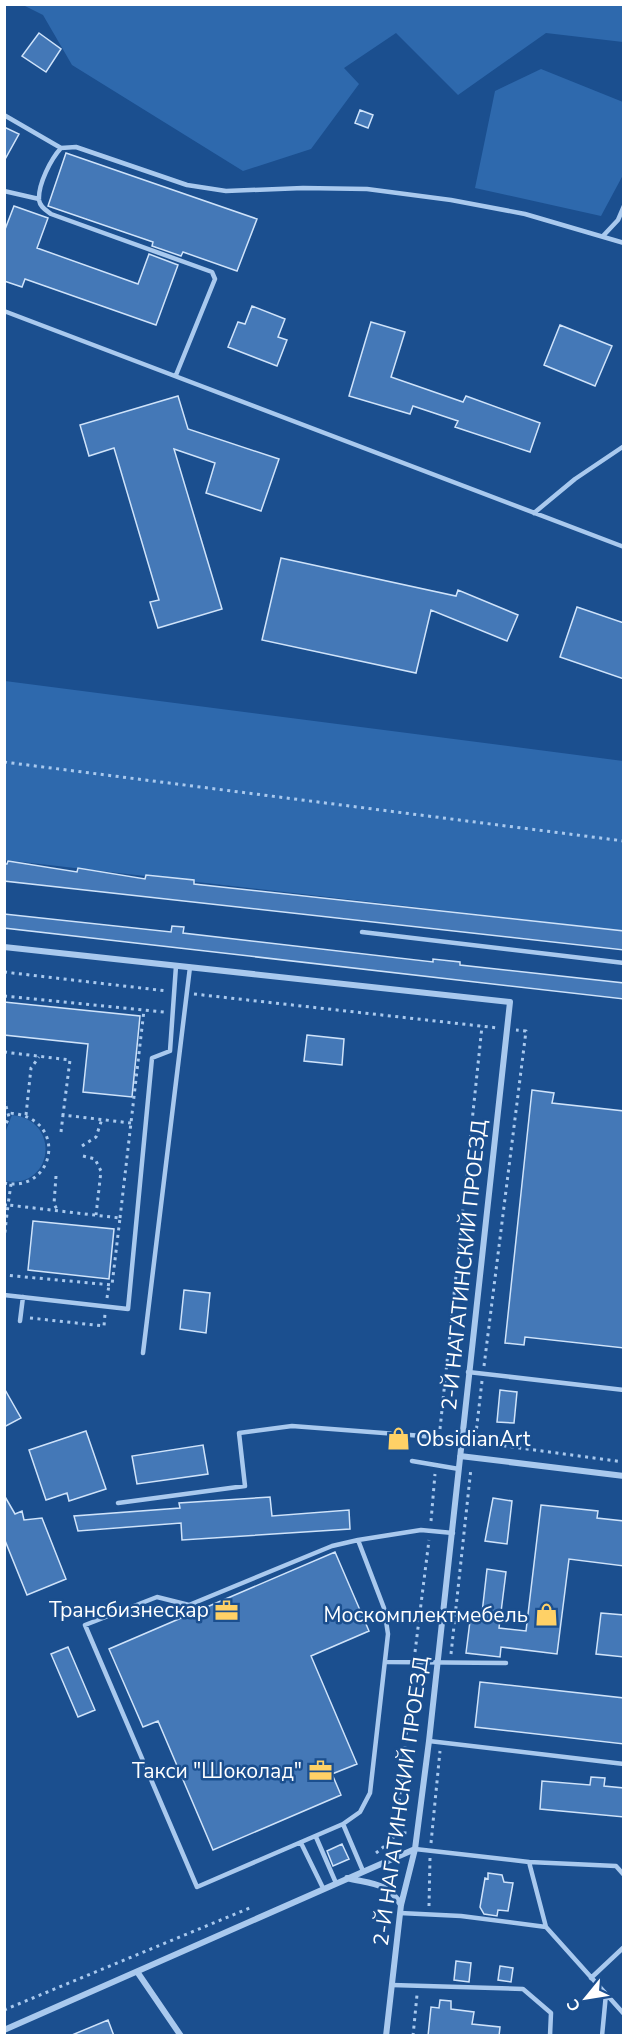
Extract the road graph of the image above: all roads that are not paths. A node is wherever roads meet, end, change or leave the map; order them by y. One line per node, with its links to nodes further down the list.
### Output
1 (4, 115): 2 (lane)
2 (62, 148): 4 (lane); 6 (lane)
3 (4, 191): 4 (lane)
4 (39, 199): 9 (lane)
5 (624, 206): 6 (lane)
6 (603, 236): 7 (lane)
7 (624, 243)
8 (4, 311): 9 (lane)
9 (176, 375): 13 (lane)
10 (624, 446): 11 (lane)
11 (616, 453): 12 (lane); 13 (lane)
12 (624, 457)
13 (534, 513): 14 (lane)
14 (624, 548)
15 (362, 932): 17 (lane)
16 (4, 947): 18 (street, 2-Й НАГАТИНСКИЙ ПРОЕЗД)
17 (624, 963)
18 (176, 966): 19 (street, 2-Й НАГАТИНСКИЙ ПРОЕЗД); 21 (lane)
19 (189, 967): 23 (lane); 24 (street, 2-Й НАГАТИНСКИЙ ПРОЕЗД)
20 (4, 1294): 21 (lane)
21 (23, 1297): 22 (lane)
22 (20, 1319)
23 (143, 1353)
24 (468, 1372): 25 (lane); 26 (street, 2-Й НАГАТИНСКИЙ ПРОЕЗД)
25 (624, 1390)
26 (462, 1439): 27 (street, 2-Й НАГАТИНСКИЙ ПРОЕЗД); 31 (lane)
27 (460, 1456): 29 (street, 2-Й НАГАТИНСКИЙ ПРОЕЗД); 30 (street)
28 (411, 1461): 29 (lane)
29 (459, 1469): 32 (street, 2-Й НАГАТИНСКИЙ ПРОЕЗД)
30 (624, 1476)
31 (118, 1503)
32 (453, 1533): 33 (lane); 35 (street, 2-Й НАГАТИНСКИЙ ПРОЕЗД)
33 (358, 1540): 34 (lane); 41 (lane)
34 (387, 1662): 35 (lane); 39 (lane)
35 (438, 1664): 36 (lane); 37 (street, 2-Й НАГАТИНСКИЙ ПРОЕЗД)
36 (506, 1664)
37 (429, 1740): 38 (lane); 42 (street, 2-Й НАГАТИНСКИЙ ПРОЕЗД)
38 (624, 1764)
39 (343, 1824): 40 (lane); 44 (lane)
40 (316, 1837): 41 (lane); 47 (lane)
41 (301, 1843): 48 (lane)
42 (415, 1849): 43 (lane); 44 (street); 49 (street, 2-Й НАГАТИНСКИЙ ПРОЕЗД)
43 (529, 1862): 45 (lane); 51 (lane)
44 (363, 1870): 46 (street)
45 (624, 1875)
46 (347, 1878): 47 (street); 49 (street)
47 (336, 1882): 48 (street)
48 (323, 1888): 53 (street)
49 (401, 1905): 50 (street, 2-Й НАГАТИНСКИЙ ПРОЕЗД)
50 (400, 1913): 51 (lane); 55 (street, 2-Й НАГАТИНСКИЙ ПРОЕЗД)
51 (546, 1927): 54 (lane)
52 (624, 1947): 54 (lane)
53 (138, 1973): 58 (street); 59 (street)
54 (591, 1978): 56 (lane)
55 (392, 1985): 60 (street, 2-Й НАГАТИНСКИЙ ПРОЕЗД); 61 (lane)
56 (606, 1994): 57 (lane); 62 (lane)
57 (624, 2014)
58 (4, 2030)
59 (181, 2036)
60 (386, 2036)
61 (550, 2036)
62 (602, 2036)

